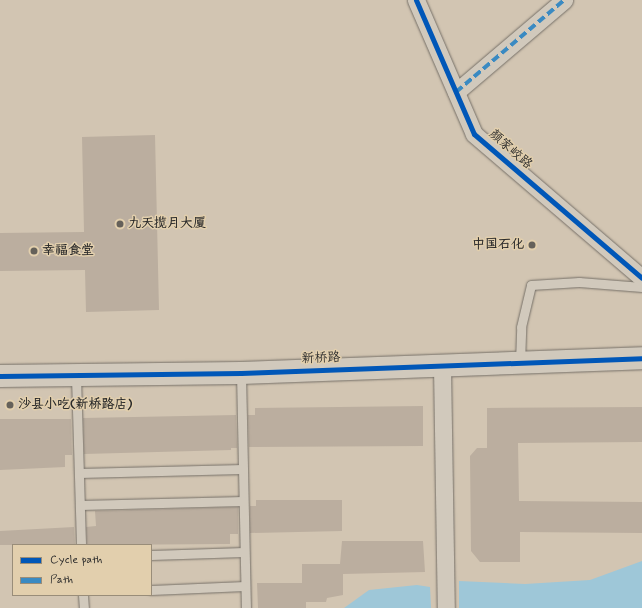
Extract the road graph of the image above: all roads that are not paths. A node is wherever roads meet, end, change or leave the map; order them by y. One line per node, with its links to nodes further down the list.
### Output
1 (416, 0): 3 (street, 颜家峧路)
2 (564, 0): 3 (street)
3 (456, 92): 4 (street, 颜家峧路)
4 (642, 278)
5 (642, 287): 7 (lane)
6 (642, 358): 7 (street, 新桥路)
7 (520, 363): 8 (street, 新桥路)
8 (442, 366): 9 (street, 新桥路); 24 (street)
9 (241, 373): 11 (street, 新桥路); 12 (lane)
10 (0, 376): 11 (street, 新桥路)
11 (76, 376): 13 (lane)
12 (243, 469): 13 (lane); 14 (lane)
13 (79, 473): 15 (lane)
14 (244, 501): 15 (lane); 17 (lane)
15 (80, 505): 16 (lane)
16 (81, 544)
17 (244, 552): 18 (lane); 19 (lane)
18 (152, 555)
19 (245, 586): 20 (lane); 23 (lane)
20 (152, 590)
21 (83, 596): 22 (lane)
22 (84, 608)
23 (246, 608)
24 (446, 608)

